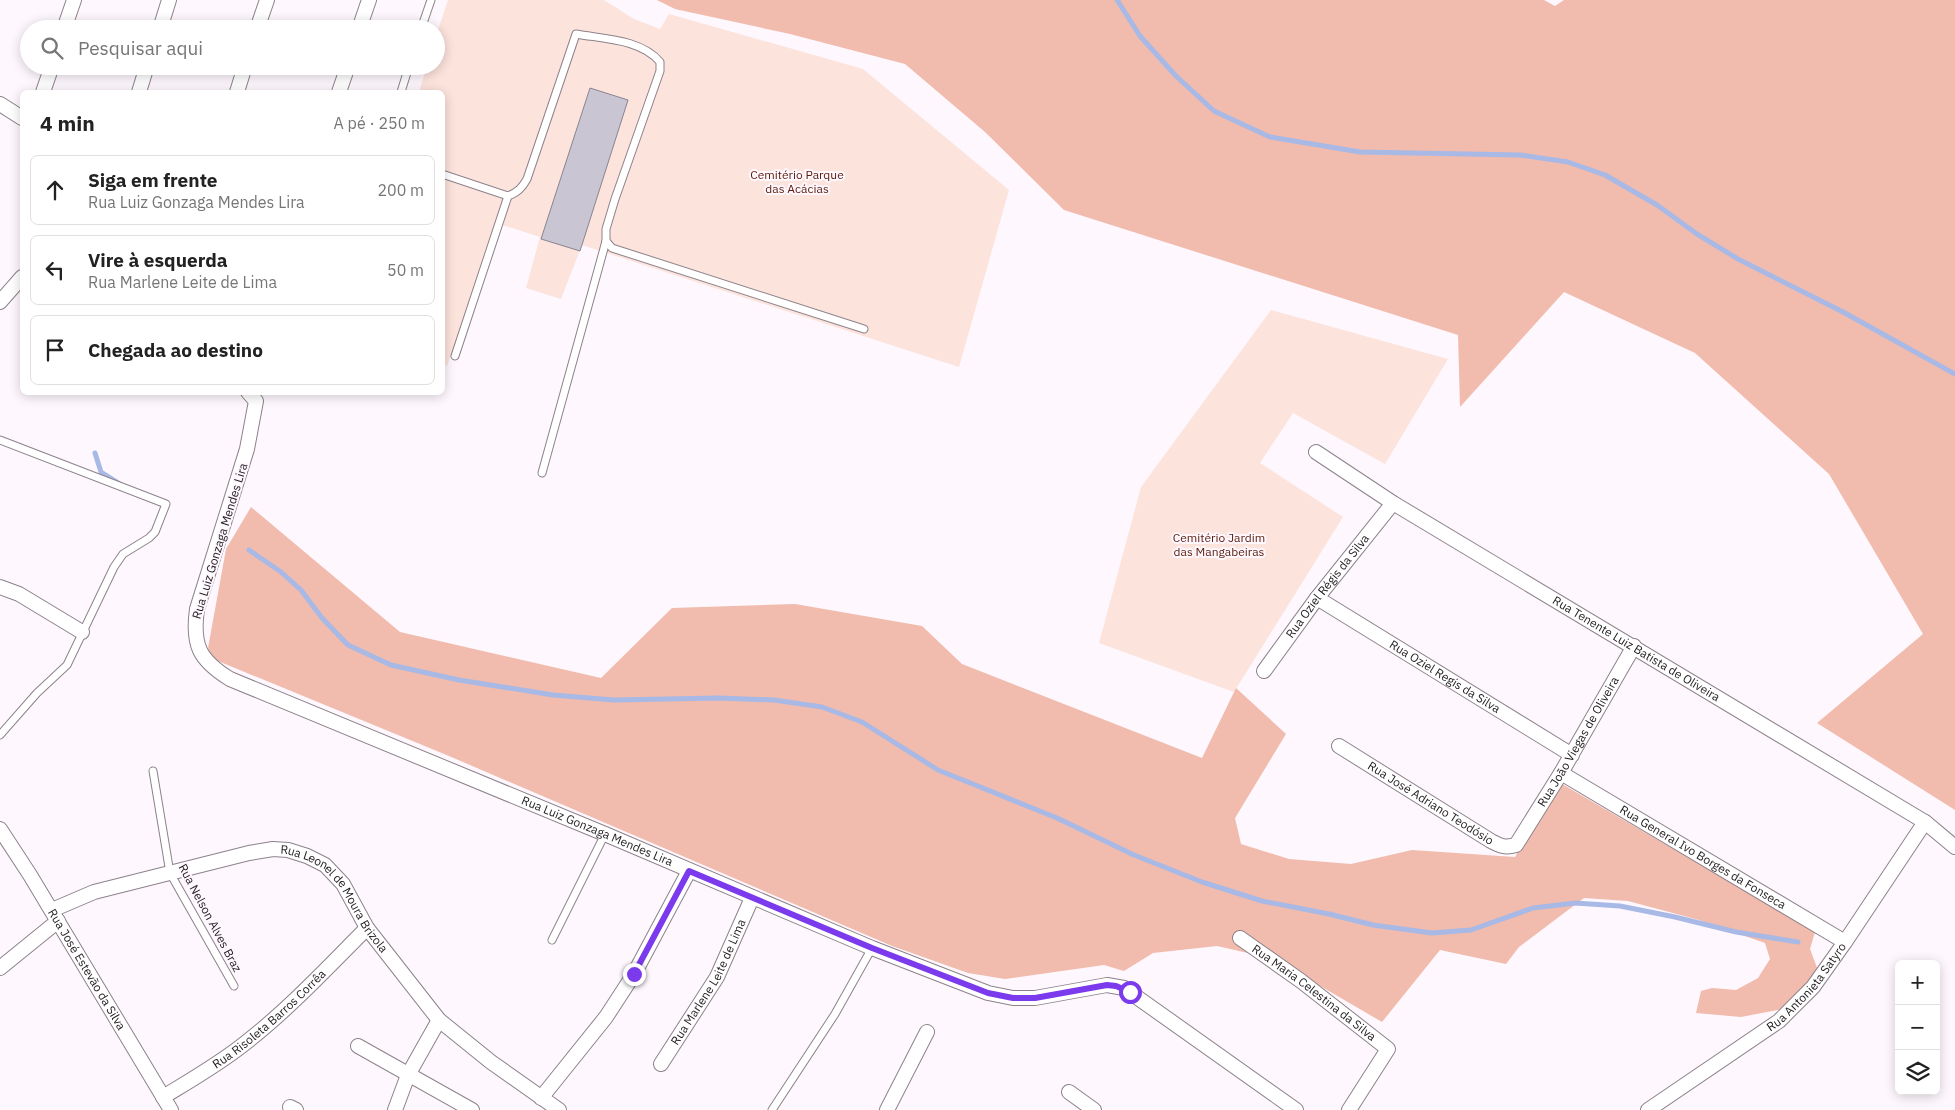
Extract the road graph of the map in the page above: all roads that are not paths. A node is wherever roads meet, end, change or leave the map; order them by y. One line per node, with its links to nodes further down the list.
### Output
1 (74, 0): 6 (street)
2 (170, 0): 7 (street)
3 (267, 0): 8 (street)
4 (369, 0): 9 (street)
5 (431, 0): 10 (lane)
6 (67, 20)
7 (163, 20)
8 (260, 20)
9 (362, 20)
10 (424, 20)
11 (49, 75): 16 (street)
12 (145, 75): 17 (street)
13 (242, 75): 18 (street)
14 (345, 75): 19 (street)
15 (406, 75): 20 (lane)
16 (44, 90)
17 (140, 90)
18 (238, 90)
19 (340, 90)
20 (402, 90)
21 (0, 104): 22 (street)
22 (20, 117)
23 (445, 175): 24 (lane)
24 (508, 196): 25 (lane); 29 (lane)
25 (606, 241): 28 (lane); 33 (lane)
26 (20, 279): 27 (street)
27 (0, 301)
28 (864, 328)
29 (455, 356)
30 (253, 395): 47 (street, Rua Luiz Gonzaga Mendes Lira)
31 (0, 440): 37 (lane)
32 (1316, 452): 34 (street, Rua Tenente Luiz Batista de Oliveira)
33 (542, 473)
34 (1393, 503): 36 (street, Rua Oziel Régis da Silva); 38 (street, Rua Tenente Luiz Batista de Oliveira)
35 (0, 587): 37 (street)
36 (1317, 598): 39 (street, Rua Oziel Régis da Silva); 42 (street, Rua Oziel Regis da Silva)
37 (82, 632): 40 (lane)
38 (1634, 646): 42 (street, Rua João Viegas de Oliveira); 45 (street, Rua Tenente Luiz Batista de Oliveira)
39 (1264, 671)
40 (0, 735)
41 (1339, 746): 48 (street, Rua José Adriano Teodósio)
42 (1572, 754): 44 (street, Rua João Viegas de Oliveira)
43 (153, 771): 51 (lane, Rua Nelson Alves Braz)
44 (1561, 773): 48 (street, Rua João Viegas de Oliveira); 57 (street, Rua General Ivo Borges da Fonseca)
45 (1925, 822): 49 (street, Rua Tenente Luiz Batista de Oliveira); 57 (street, Rua Antonieta Satyro)
46 (0, 829): 53 (street, Rua José Estevão da Silva)
47 (605, 834): 50 (street, Rua Luiz Gonzaga Mendes Lira); 56 (lane)
48 (1521, 837)
49 (1955, 847)
50 (689, 871): 52 (street, Rua Luiz Gonzaga Mendes Lira); 68 (street)
51 (170, 873): 53 (street, Rua Leonel de Moura Brizola); 54 (street, Rua Leonel de Moura Brizola); 60 (lane, Rua Nelson Alves Braz)
52 (752, 898): 58 (street, Rua Luiz Gonzaga Mendes Lira); 64 (street, Rua Marlene Leite de Lima)
53 (55, 916): 59 (street, Rua Leonel de Moura Brizola); 67 (street, Rua José Estevão da Silva)
54 (367, 928): 61 (street, Rua Leonel de Moura Brizola); 67 (street, Rua Risoleta Barros Corrêa)
55 (1240, 938): 77 (street, Rua Maria Celestina da Silva)
56 (552, 940)
57 (1846, 942): 78 (street, Rua Antonieta Satyro)
58 (872, 948): 73 (lane); 76 (street, Rua Luiz Gonzaga Mendes Lira)
59 (0, 968)
60 (234, 986)
61 (439, 1020): 65 (street); 68 (street, Rua Leonel de Moura Brizola)
62 (928, 1032): 74 (street)
63 (358, 1046): 65 (street)
64 (662, 1064)
65 (408, 1076): 70 (street); 71 (street)
66 (1069, 1092): 75 (street)
67 (164, 1097): 69 (street, Rua José Estevão da Silva)
68 (541, 1098): 72 (street, Rua Leonel de Moura Brizola)
69 (171, 1110)
70 (394, 1110)
71 (472, 1110)
72 (559, 1110)
73 (772, 1110)
74 (887, 1110)
75 (1094, 1110)
76 (1296, 1110)
77 (1349, 1110)
78 (1648, 1110)

